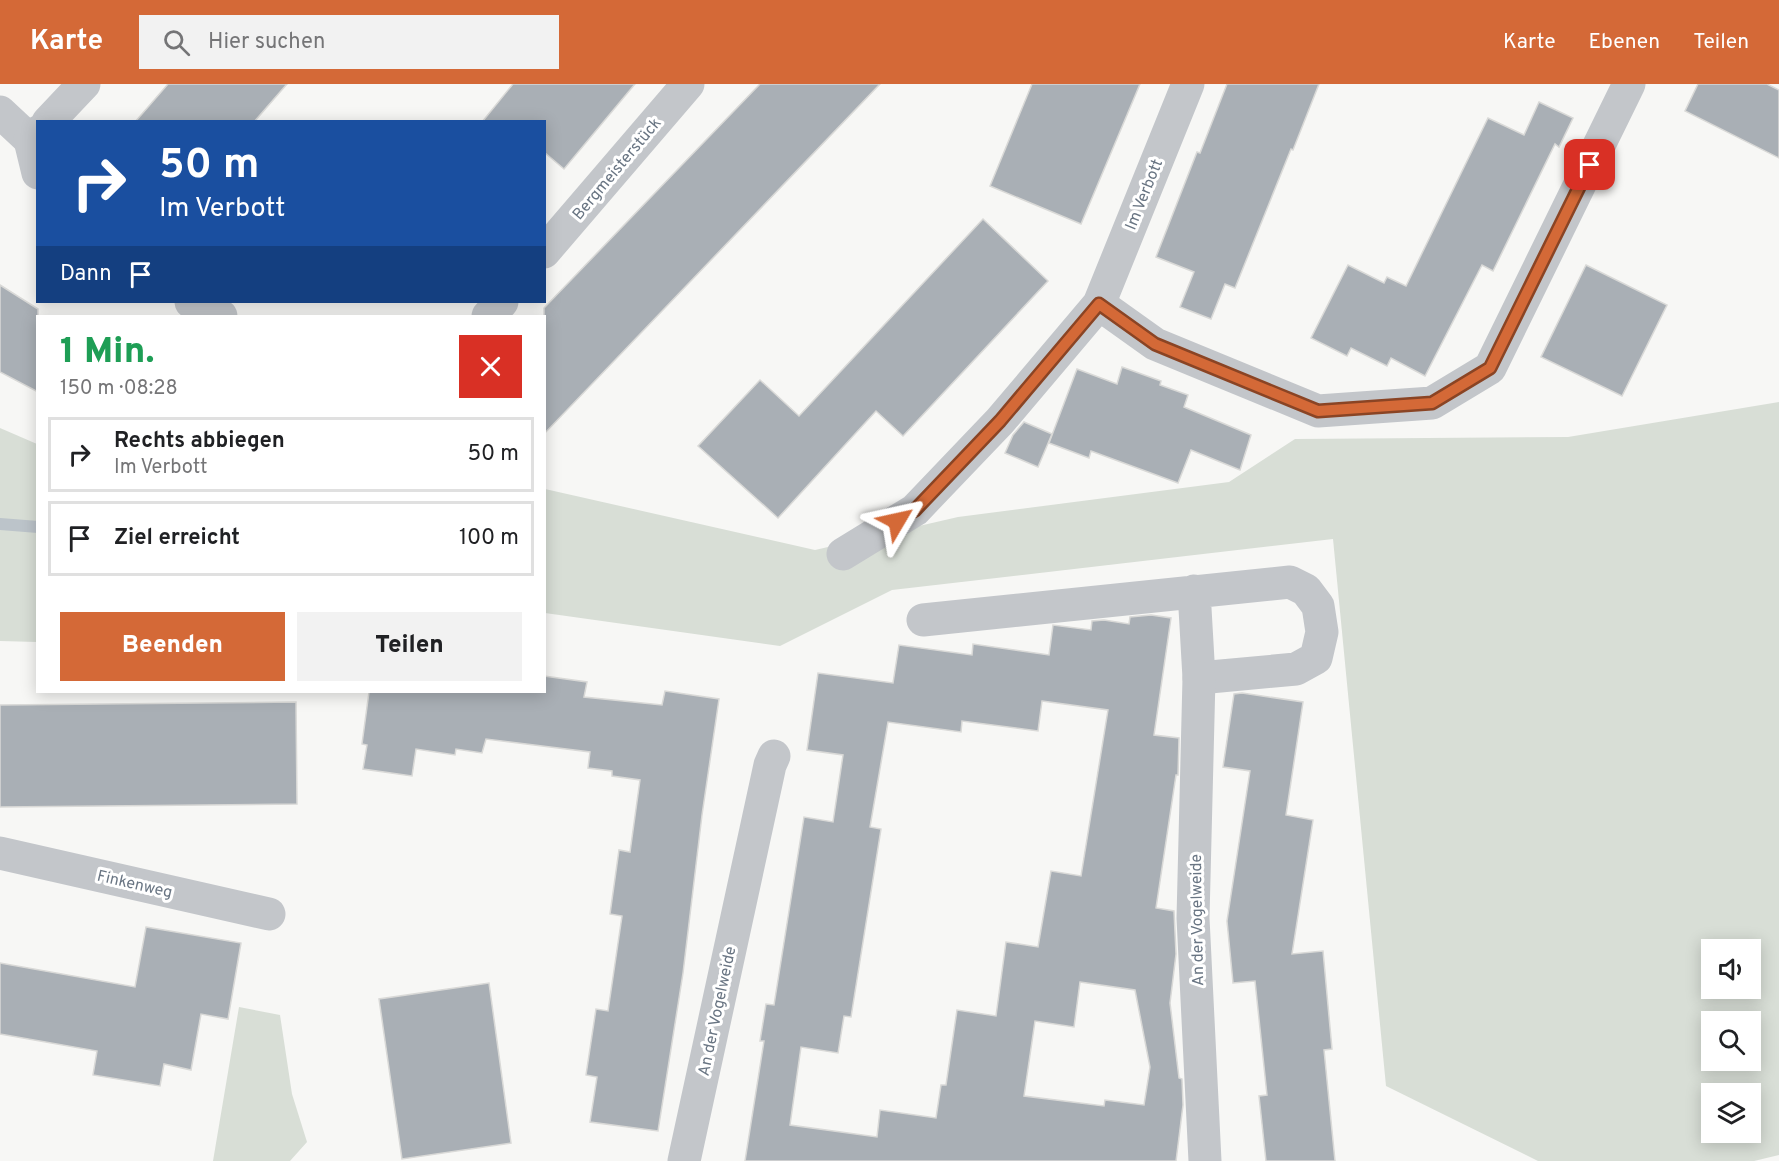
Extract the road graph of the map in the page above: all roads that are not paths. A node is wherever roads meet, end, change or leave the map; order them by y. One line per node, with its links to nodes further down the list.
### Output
1 (84, 84): 6 (street)
2 (688, 84): 8 (street, Bergmeisterstück)
3 (1188, 84): 11 (street, Im Verbott)
4 (1629, 84): 11 (street)
5 (0, 112): 7 (street)
6 (49, 120)
7 (36, 130)
8 (546, 250)
9 (193, 303): 12 (street)
10 (501, 303): 13 (street)
11 (1099, 304): 14 (street, Im Verbott)
12 (219, 315)
13 (489, 315)
14 (843, 554)
15 (1194, 591): 16 (street); 17 (street, An der Vogelweide); 17 (street)
16 (923, 620)
17 (1199, 678): 22 (street, An der Vogelweide)
18 (774, 756): 21 (street, An der Vogelweide)
19 (0, 853): 20 (street, Finkenweg)
20 (269, 914)
21 (684, 1161)
22 (1205, 1161)

